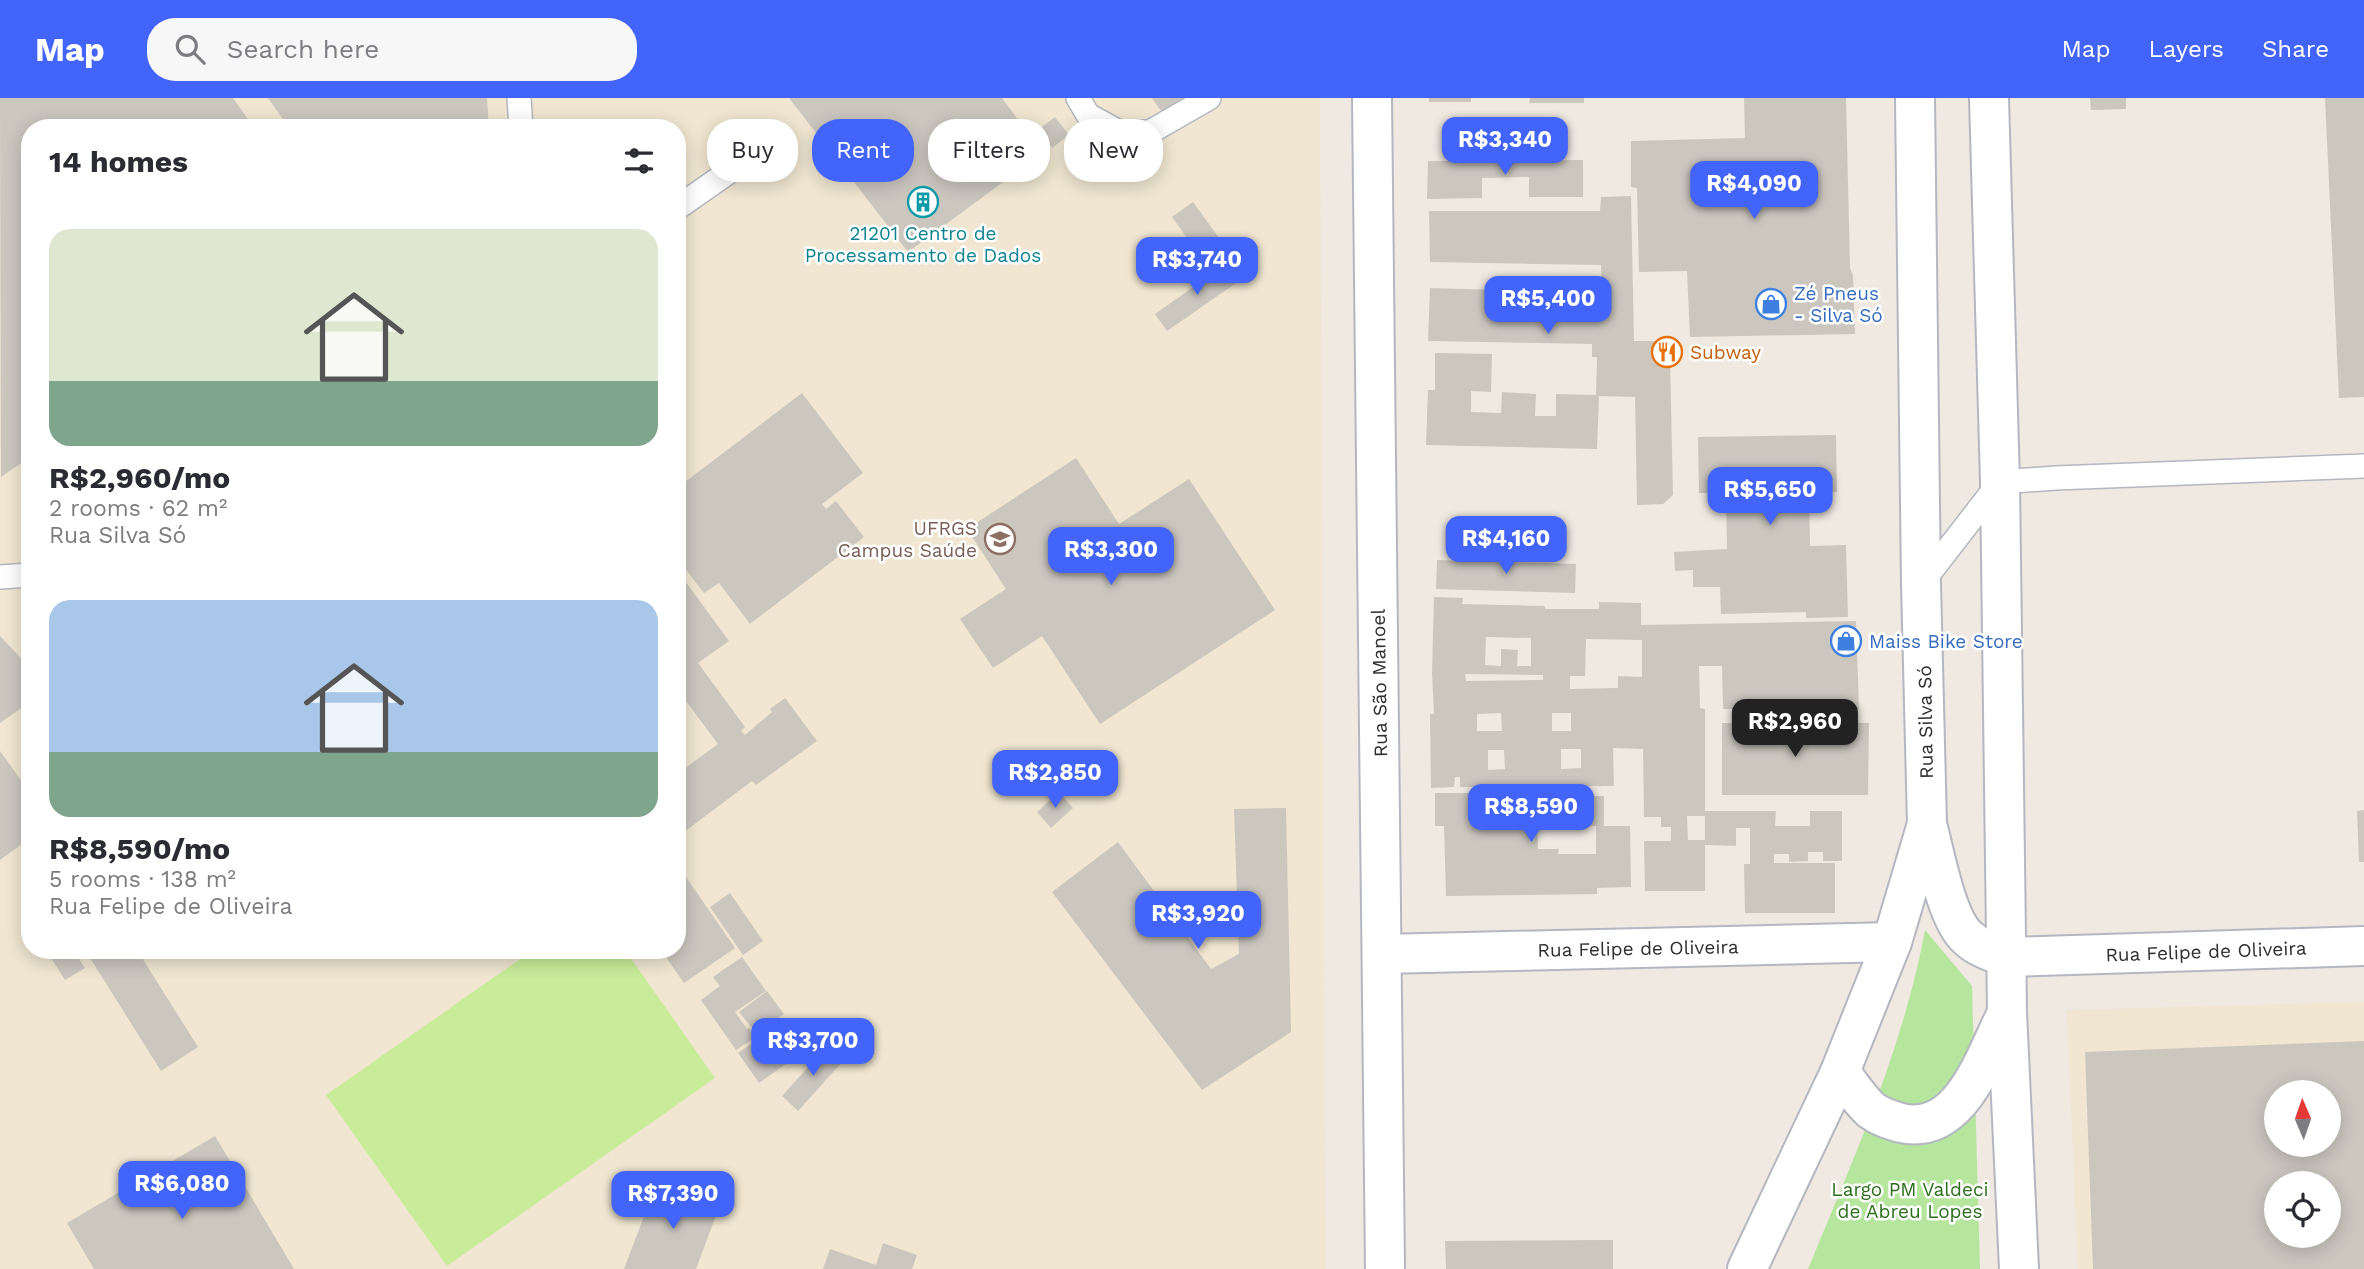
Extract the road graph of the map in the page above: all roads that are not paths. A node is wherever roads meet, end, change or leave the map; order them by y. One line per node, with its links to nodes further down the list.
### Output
1 (519, 98): 7 (lane)
2 (1077, 98): 3 (lane)
3 (1209, 98)
4 (1372, 98): 18 (main road, Rua São Manoel)
5 (1915, 98): 14 (main road, Rua Silva Só)
6 (1989, 98): 11 (main road)
7 (520, 119)
8 (714, 182): 9 (lane)
9 (686, 202)
10 (2364, 466): 11 (lane)
11 (2000, 482): 14 (lane); 19 (main road)
12 (21, 576): 13 (lane)
13 (0, 577)
14 (1921, 584): 15 (main road, Rua Silva Só)
15 (1927, 824): 16 (main road, Rua Silva Só); 19 (main road)
16 (1892, 942): 18 (main road, Rua Felipe de Oliveira); 21 (main road, Rua Silva Só)
17 (2364, 946): 19 (main road, Rua Felipe de Oliveira)
18 (1383, 954): 22 (main road, Rua São Manoel)
19 (2006, 957): 20 (main road)
20 (2007, 1012): 21 (main road); 24 (main road)
21 (1840, 1072): 23 (main road, Rua Silva Só)
22 (1385, 1269)
23 (1747, 1269)
24 (2019, 1269)

